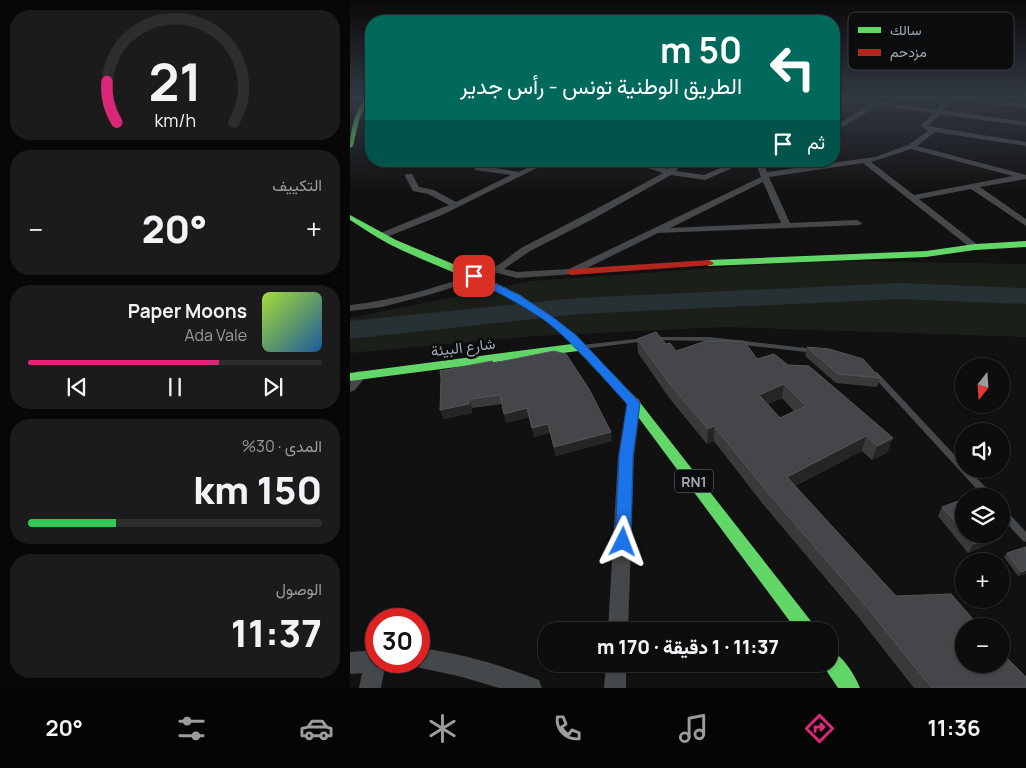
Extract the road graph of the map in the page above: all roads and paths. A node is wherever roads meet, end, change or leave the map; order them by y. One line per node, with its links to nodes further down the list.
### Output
1 (353, 129): 5 (main road)
2 (928, 129): 3 (street)
3 (934, 130): 4 (street); 6 (street)
4 (1026, 144)
5 (350, 146)
6 (911, 148): 7 (street); 19 (street)
7 (866, 162): 8 (street); 22 (street)
8 (840, 166)
9 (478, 167): 17 (street)
10 (536, 167): 17 (street)
11 (652, 167): 16 (street)
12 (675, 167): 16 (street)
13 (730, 167): 16 (street)
14 (761, 167): 20 (street)
15 (832, 167): 20 (street)
16 (670, 172): 32 (street)
17 (521, 175): 23 (street)
18 (409, 176): 23 (street)
19 (1025, 176): 21 (street)
20 (765, 177): 27 (street); 28 (street)
21 (972, 186): 22 (street); 26 (street)
22 (913, 198): 31 (street)
23 (456, 205): 29 (street)
24 (350, 217): 29 (main road, RN1)
25 (858, 223): 27 (street)
26 (1026, 223)
27 (787, 226): 28 (street)
28 (658, 231): 33 (street)
29 (381, 236): 34 (main road, RN1)
30 (1026, 244): 31 (main road)
31 (974, 247): 33 (main road)
32 (496, 270): 33 (street); 34 (street)
33 (571, 272)
34 (474, 276): 35 (street); 36 (main road, RN1)
35 (350, 308)
36 (580, 347): 37 (lane); 39 (main road, شارع البيئة); 41 (main road, RN1)
37 (823, 352)
38 (873, 371): 42 (lane)
39 (354, 376): 40 (street)
40 (350, 388)
41 (634, 403): 45 (street); 46 (main road, RN1)
42 (981, 488)
43 (1010, 521): 44 (lane)
44 (1026, 538)
45 (618, 622)
46 (801, 622)
47 (430, 660): 54 (street)
48 (365, 662): 49 (street)
49 (350, 663)
50 (838, 671): 56 (main road)
51 (616, 672): 55 (street)
52 (373, 673): 53 (street)
53 (370, 688)
54 (531, 688)
55 (615, 688)
56 (850, 688)

